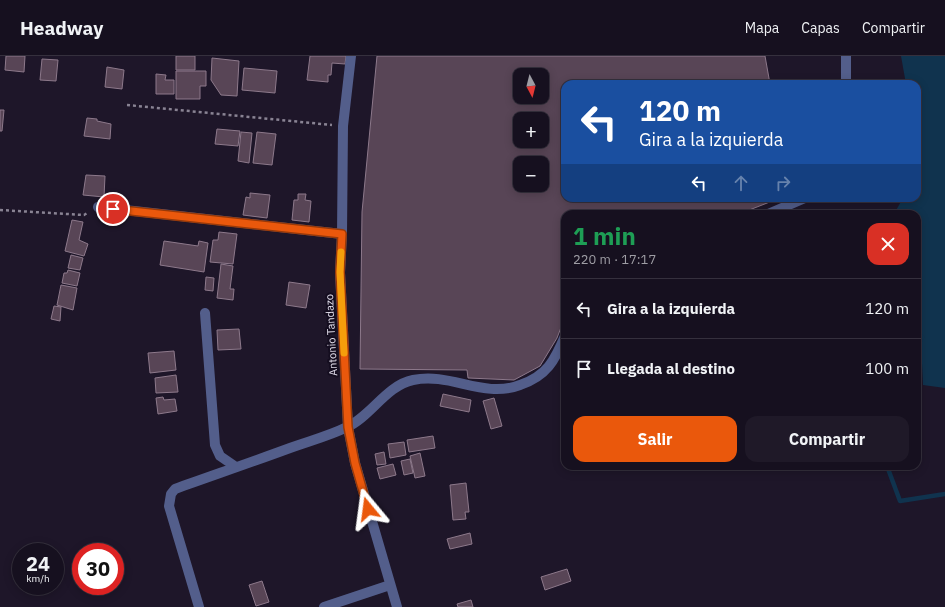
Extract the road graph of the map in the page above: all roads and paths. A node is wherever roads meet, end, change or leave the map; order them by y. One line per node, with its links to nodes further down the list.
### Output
1 (351, 56): 5 (street, Antonio Tandazo)
2 (846, 56): 3 (street)
3 (846, 80)
4 (127, 105): 5 (path)
5 (343, 126): 10 (street, Antonio Tandazo)
6 (795, 202): 9 (street)
7 (98, 208): 8 (path); 10 (street)
8 (0, 210)
9 (777, 210)
10 (342, 234): 13 (street, Antonio Tandazo)
11 (205, 313): 14 (street)
12 (561, 345): 13 (street)
13 (348, 427): 14 (street); 15 (street, Antonio Tandazo)
14 (236, 467): 16 (street)
15 (390, 585): 17 (street); 18 (street, Antonio Tandazo)
16 (199, 607)
17 (324, 607)
18 (397, 607)

